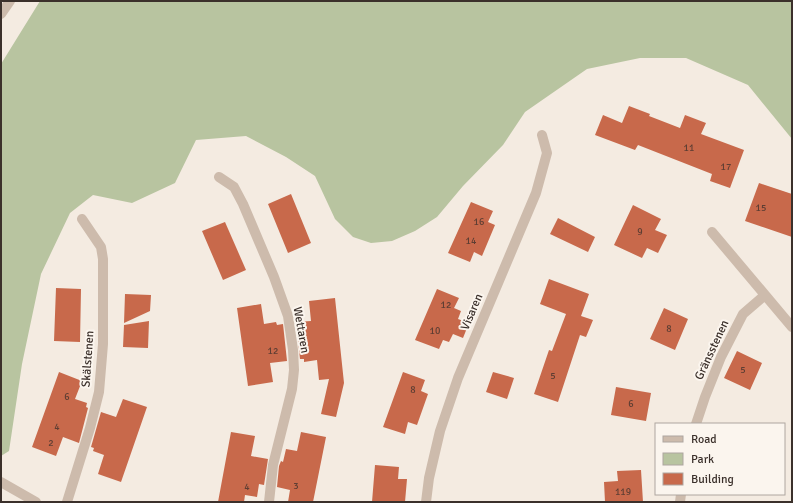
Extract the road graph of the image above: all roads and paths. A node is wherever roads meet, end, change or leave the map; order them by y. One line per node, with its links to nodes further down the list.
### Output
1 (10, 1): 2 (street)
2 (1, 14)
3 (542, 135): 14 (street, Visaren)
4 (219, 177): 13 (street, Wettaren)
5 (82, 219): 12 (street, Skälstenen)
6 (712, 232): 7 (street)
7 (765, 295): 8 (street); 9 (street, Gränsstenen)
8 (792, 327)
9 (696, 423)
10 (1, 482): 11 (street)
11 (36, 502)
12 (66, 502)
13 (269, 502)
14 (426, 502)

